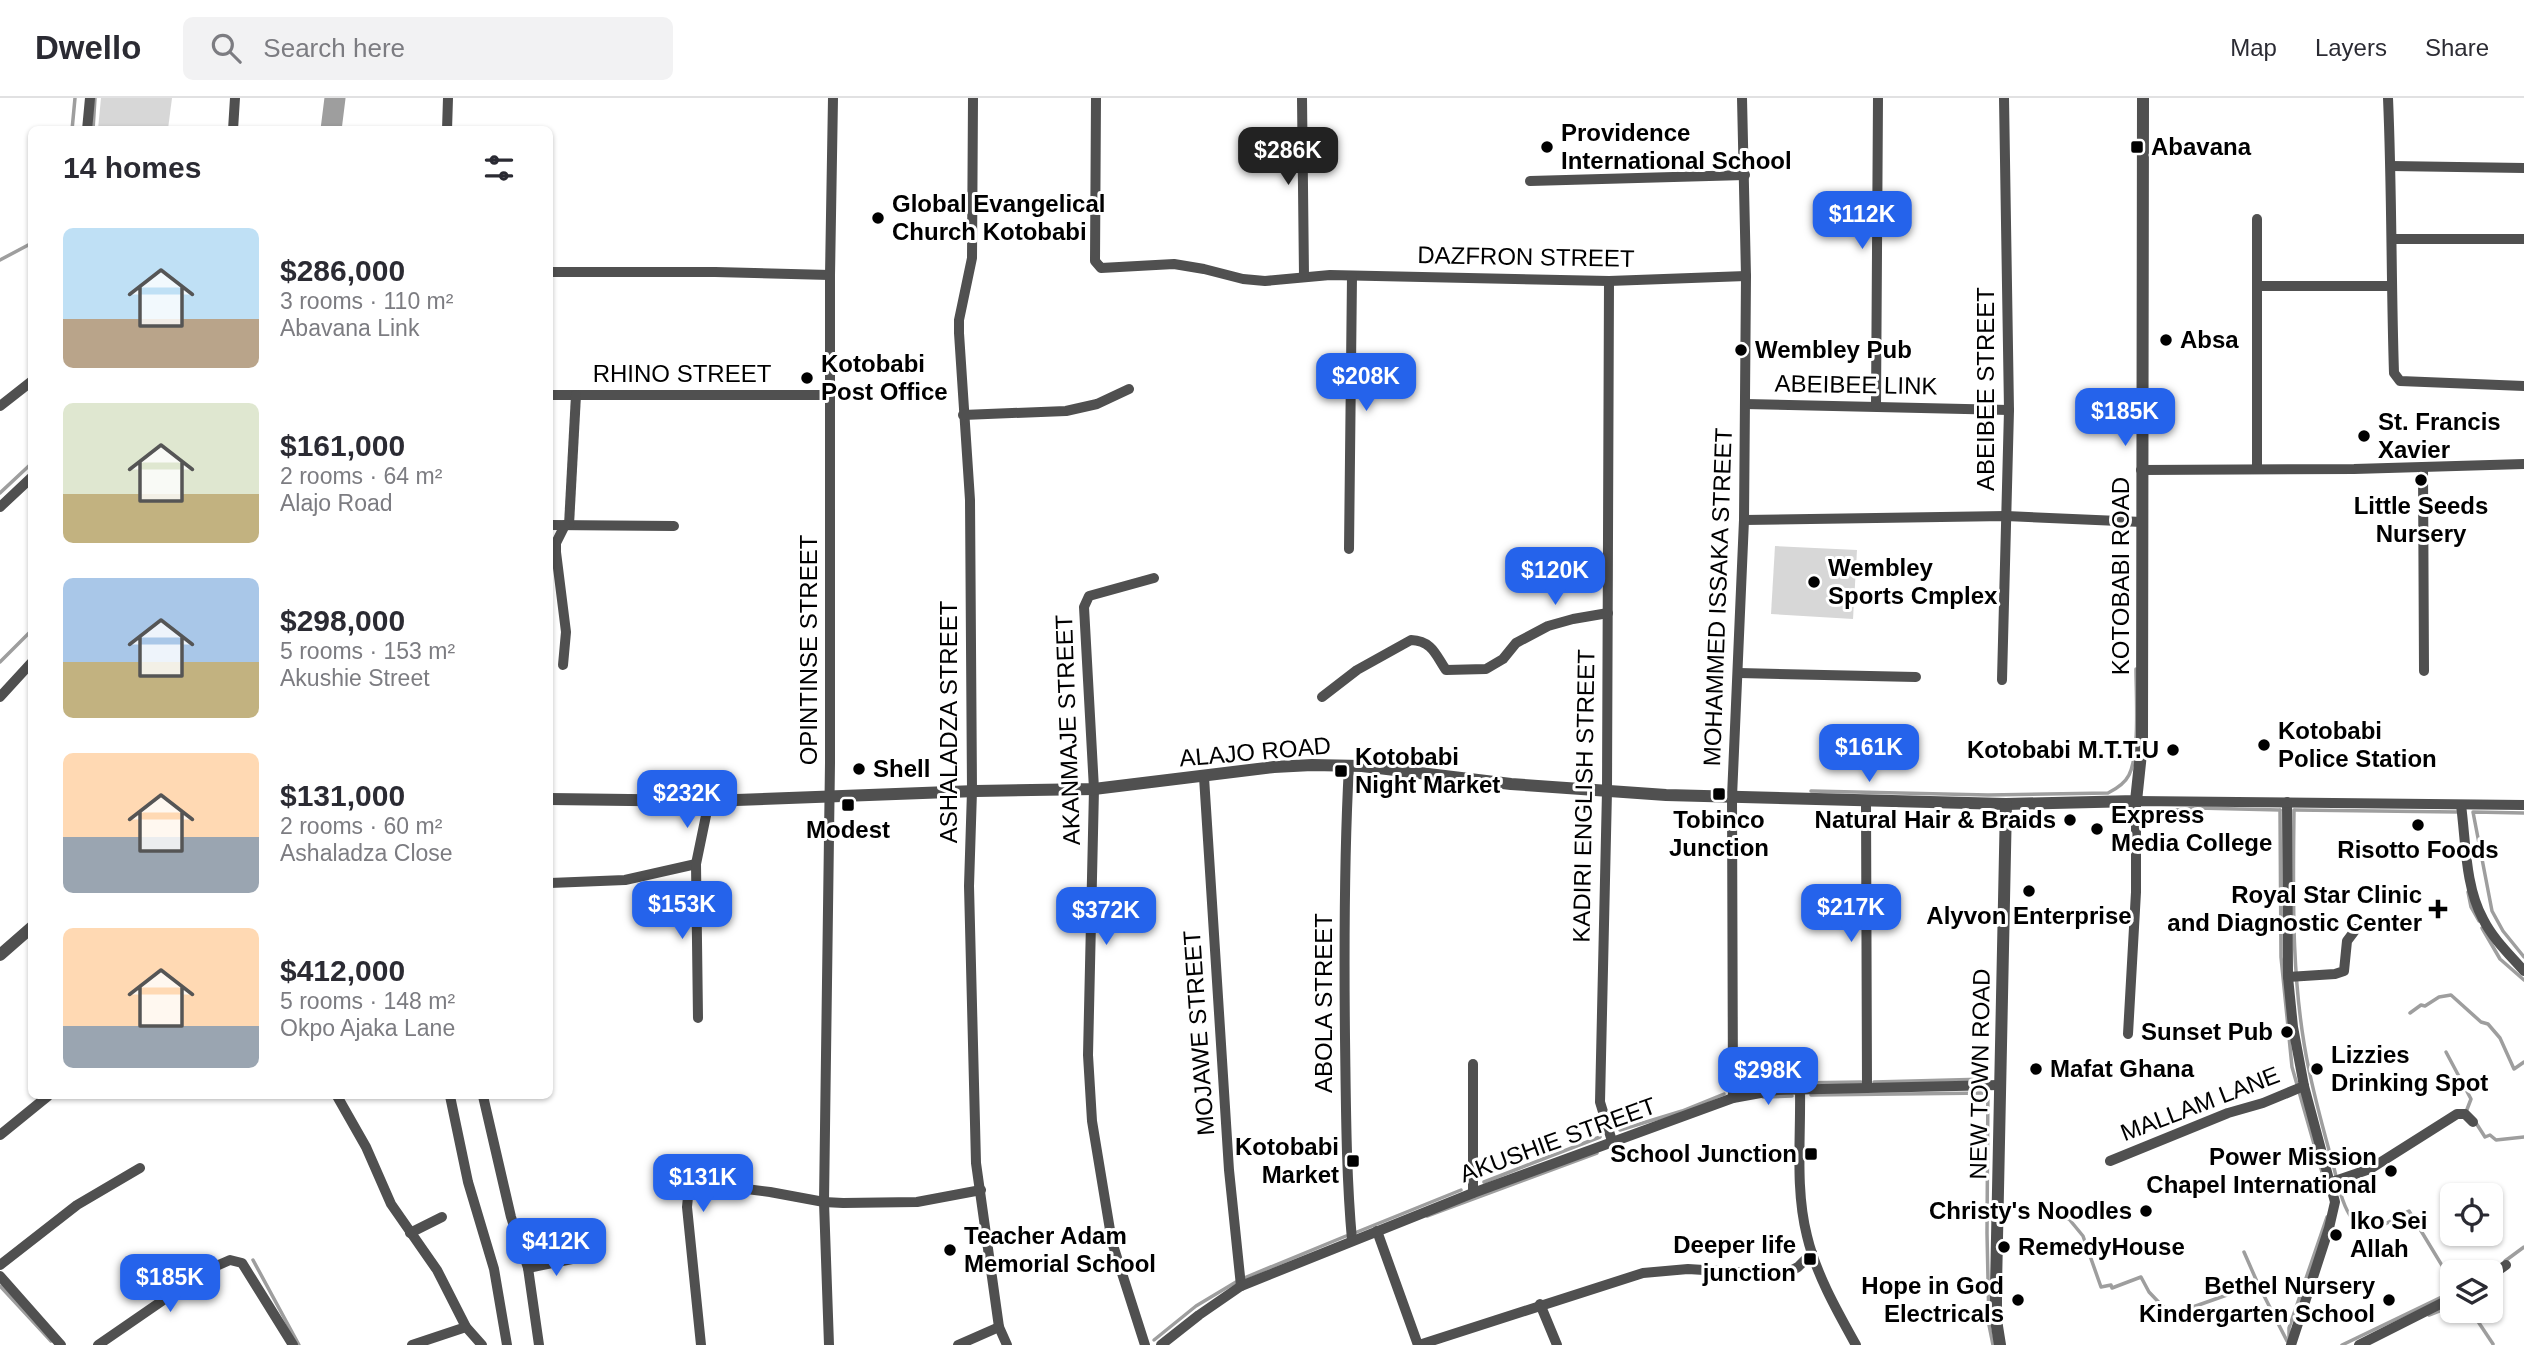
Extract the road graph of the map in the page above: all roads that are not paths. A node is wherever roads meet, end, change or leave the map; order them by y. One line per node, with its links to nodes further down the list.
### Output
1 (90, 98): 13 (street)
2 (235, 98): 14 (street)
3 (449, 98): 15 (street)
4 (833, 98): 24 (street, OPINTINSE STREET)
5 (973, 98): 41 (street, ASHALADZA STREET)
6 (1096, 98): 25 (street, DAZFRON STREET)
7 (1302, 98): 25 (street)
8 (1742, 98): 18 (street, MOHAMMED ISSAKA STREET)
9 (1878, 98): 38 (street)
10 (2004, 98): 40 (street, ABEIBEE STREET)
11 (2143, 98): 45 (street, KOTOBABI ROAD)
12 (2388, 98): 16 (street)
13 (87, 126)
14 (233, 126)
15 (447, 126)
16 (2391, 166): 17 (street); 21 (street)
17 (2524, 167)
18 (1745, 175): 19 (street); 27 (street, MOHAMMED ISSAKA STREET)
19 (1530, 181)
20 (2257, 219): 29 (street)
21 (2393, 239): 22 (street); 30 (street)
22 (2524, 239)
23 (553, 272): 24 (street)
24 (830, 275): 36 (street, OPINTINSE STREET)
25 (1304, 276): 26 (street, DAZFRON STREET)
26 (1352, 276): 28 (street, DAZFRON STREET); 54 (street)
27 (1746, 276): 28 (street, DAZFRON STREET); 37 (street, MOHAMMED ISSAKA STREET)
28 (1609, 281): 56 (street, KADIRI ENGLISH STREET)
29 (2258, 286): 30 (street); 44 (street)
30 (2391, 286): 32 (street)
31 (28, 384): 39 (street)
32 (2524, 386)
33 (1129, 390): 41 (street)
34 (553, 394): 35 (street, RHINO STREET)
35 (576, 395): 36 (street, RHINO STREET); 52 (street, RHINO STREET)
36 (830, 395): 70 (street, OPINTINSE STREET)
37 (1745, 404): 38 (street, ABEIBEE LINK); 49 (street, MOHAMMED ISSAKA STREET)
38 (1876, 405): 40 (street, ABEIBEE LINK)
39 (0, 406)
40 (2009, 410): 48 (street, ABEIBEE STREET)
41 (963, 415): 68 (street, ASHALADZA STREET)
42 (2524, 464): 43 (street)
43 (2423, 467): 44 (street); 59 (street)
44 (2257, 468): 45 (street)
45 (2141, 470): 50 (street, KOTOBABI ROAD)
46 (28, 481): 47 (street)
47 (0, 507)
48 (2006, 516): 49 (street); 50 (street); 62 (street, ABEIBEE STREET)
49 (1744, 520): 60 (street, MOHAMMED ISSAKA STREET)
50 (2143, 522): 75 (street, KOTOBABI ROAD)
51 (553, 525): 52 (street)
52 (567, 525): 53 (street); 57 (street, RHINO STREET)
53 (674, 526)
54 (1349, 549)
55 (1154, 578): 67 (street, AKANMAJE STREET)
56 (1608, 613): 64 (street); 69 (street, KADIRI ENGLISH STREET)
57 (563, 665)
58 (28, 666): 63 (street)
59 (2424, 671)
60 (1738, 673): 61 (street); 71 (street, MOHAMMED ISSAKA STREET)
61 (1916, 677)
62 (2002, 680)
63 (0, 697)
64 (1322, 697)
65 (1349, 766): 66 (street, ALAJO ROAD); 69 (street, ALAJO ROAD); 111 (street, ABOLA STREET)
66 (1204, 777): 67 (street, ALAJO ROAD); 119 (street, MOJAWE STREET)
67 (1094, 789): 68 (street, ALAJO ROAD); 135 (street, AKANMAJE STREET)
68 (972, 791): 70 (street, ALAJO ROAD); 105 (street, ASHALADZA STREET)
69 (1607, 792): 71 (street, ALAJO ROAD); 101 (street, KADIRI ENGLISH STREET)
70 (828, 797): 73 (street, ALAJO ROAD); 107 (street, OPINTINSE STREET)
71 (1732, 797): 74 (street, ALAJO ROAD); 94 (street, MOHAMMED ISSAKA STREET)
72 (553, 799): 73 (street, ALAJO ROAD)
73 (709, 800): 80 (street)
74 (1866, 801): 77 (street, ALAJO ROAD); 92 (street)
75 (2136, 801): 76 (street); 77 (street, ALAJO ROAD); 88 (street)
76 (2287, 802): 78 (street); 86 (street)
77 (2006, 804): 90 (street, NEW TOWN ROAD)
78 (2461, 805): 79 (street); 85 (street)
79 (2524, 805)
80 (696, 864): 81 (street); 87 (street)
81 (553, 883)
82 (2356, 929): 86 (street)
83 (28, 930): 84 (street)
84 (0, 955)
85 (2524, 971)
86 (2288, 977): 91 (street)
87 (698, 1018)
88 (2128, 1034)
89 (1473, 1064): 106 (street)
90 (2000, 1085): 92 (street, AKUSHIE STREET); 140 (street, NEW TOWN ROAD)
91 (2304, 1086): 102 (street, MALLAM LANE); 104 (street)
92 (1867, 1088): 93 (street, AKUSHIE STREET)
93 (1800, 1089): 94 (street, AKUSHIE STREET); 112 (street)
94 (1733, 1098): 101 (street, AKUSHIE STREET)
95 (44, 1099): 100 (street)
96 (339, 1099): 110 (street)
97 (451, 1099): 129 (street)
98 (484, 1099): 117 (street)
99 (2473, 1122): 104 (street)
100 (0, 1135)
101 (1612, 1141): 106 (street, AKUSHIE STREET)
102 (2110, 1161)
103 (140, 1168): 114 (street)
104 (2329, 1183): 141 (street)
105 (981, 1190): 107 (street); 123 (street, ASHALADZA STREET)
106 (1473, 1194): 109 (street, AKUSHIE STREET)
107 (824, 1202): 131 (street); 132 (street, OPINTINSE STREET)
108 (442, 1217): 110 (street)
109 (1377, 1231): 111 (street, AKUSHIE STREET); 137 (street)
110 (410, 1233): 122 (street)
111 (1352, 1241): 119 (street, AKUSHIE STREET)
112 (1812, 1253): 120 (street); 139 (street)
113 (577, 1258): 117 (street)
114 (0, 1265)
115 (2506, 1265): 116 (street)
116 (2503, 1267)
117 (528, 1268): 130 (street)
118 (0, 1276): 124 (street)
119 (1241, 1286): 136 (street, AKUSHIE STREET)
120 (1540, 1304): 137 (street); 138 (street)
121 (2440, 1304): 142 (street)
122 (466, 1327): 127 (street); 128 (street)
123 (999, 1327): 133 (street); 134 (street, ASHALADZA STREET)
124 (61, 1345)
125 (97, 1345): 126 (street)
126 (293, 1345)
127 (412, 1345)
128 (482, 1345)
129 (507, 1345)
130 (539, 1345)
131 (701, 1345)
132 (829, 1345)
133 (958, 1345)
134 (1007, 1345)
135 (1144, 1345)
136 (1161, 1345)
137 (1418, 1345)
138 (1557, 1345)
139 (1856, 1345)
140 (2000, 1345)
141 (2291, 1345)
142 (2359, 1345)

